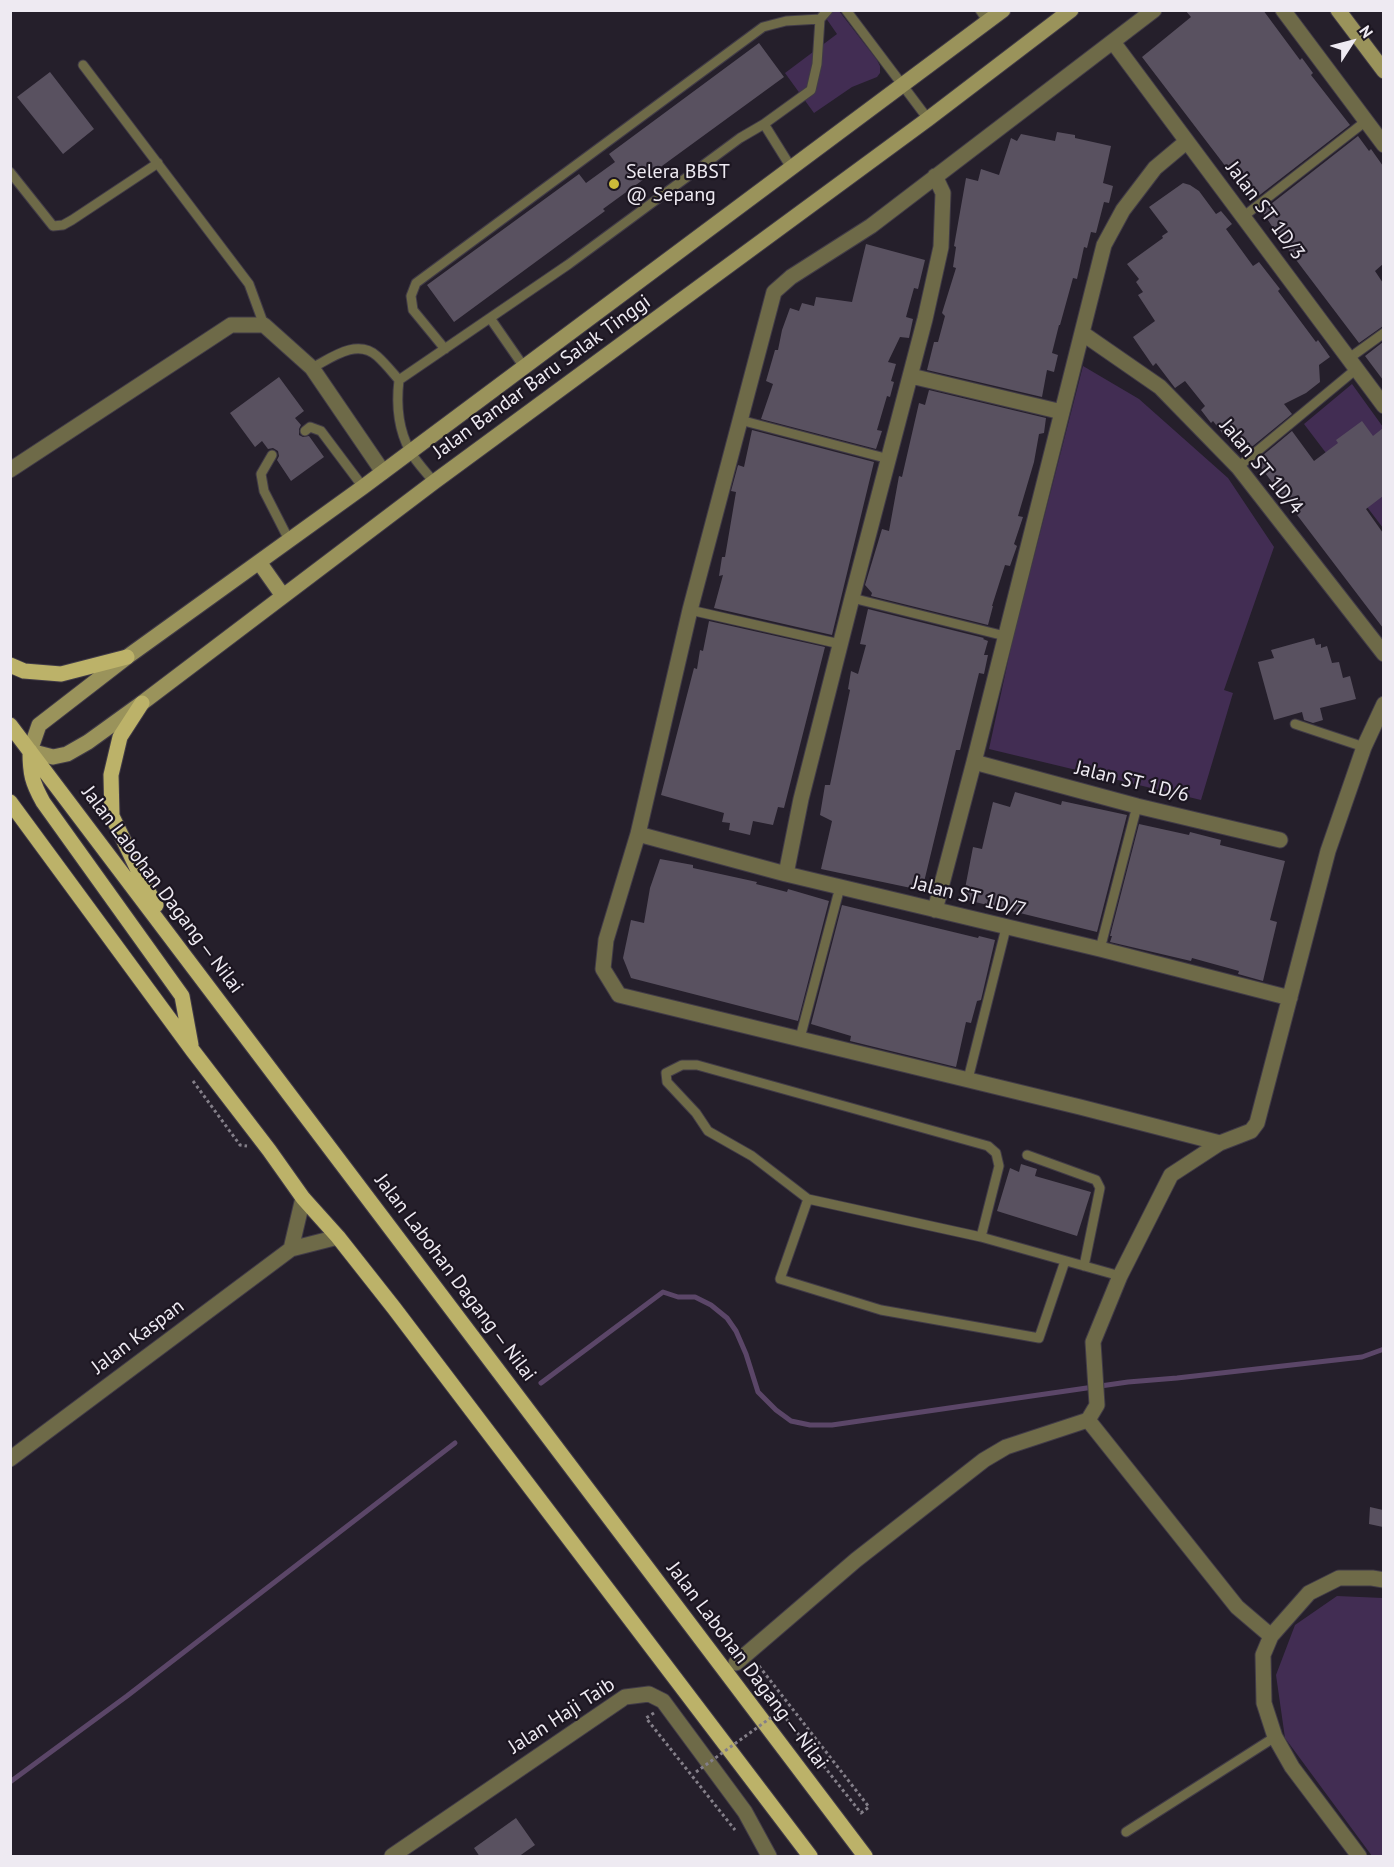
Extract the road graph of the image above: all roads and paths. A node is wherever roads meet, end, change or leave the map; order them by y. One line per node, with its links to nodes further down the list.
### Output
1 (828, 10): 9 (lane)
2 (846, 10): 13 (lane)
3 (1003, 10): 8 (main road)
4 (1071, 10): 14 (main road, Jalan Bandar Baru Salak Tinggi)
5 (1154, 10): 10 (street)
6 (1283, 10): 15 (street)
7 (1338, 10): 12 (main road)
8 (984, 16): 13 (main road)
9 (820, 19): 16 (lane); 28 (lane)
10 (1113, 42): 17 (street, Jalan ST 1D/3); 22 (street)
11 (83, 65): 19 (lane)
12 (1383, 71)
13 (903, 86): 14 (lane); 20 (main road)
14 (928, 119): 44 (main road, Jalan Bandar Baru Salak Tinggi)
15 (1366, 121): 18 (street); 23 (lane)
16 (764, 124): 20 (lane); 24 (lane)
17 (1186, 142): 23 (street, Jalan ST 1D/3); 26 (street)
18 (1383, 145)
19 (158, 163): 21 (lane); 25 (lane)
20 (792, 169): 30 (main road)
21 (10, 172)
22 (935, 176): 32 (street); 36 (street)
23 (1244, 216): 29 (street, Jalan ST 1D/3)
24 (490, 318): 28 (lane); 30 (lane)
25 (264, 325): 31 (street); 42 (street)
26 (1082, 333): 35 (street); 41 (street, Jalan ST 1D/4)
27 (1383, 333): 29 (lane)
28 (445, 349): 33 (lane)
29 (1352, 365): 34 (street, Jalan ST 1D/3); 41 (lane)
30 (524, 367): 38 (main road)
31 (312, 368): 33 (lane); 43 (street)
32 (911, 376): 35 (street); 40 (street)
33 (399, 380): 38 (lane)
34 (1383, 406)
35 (1062, 412): 51 (street)
36 (740, 420): 40 (lane); 50 (street)
37 (305, 431): 45 (lane)
38 (410, 452): 43 (main road); 44 (lane)
39 (272, 455): 46 (lane)
40 (889, 459): 49 (street)
41 (1238, 467): 53 (street, Jalan ST 1D/4)
42 (10, 470)
43 (383, 472): 45 (main road)
44 (434, 482): 48 (main road, Jalan Bandar Baru Salak Tinggi)
45 (363, 487): 46 (main road)
46 (289, 540): 47 (main road)
47 (259, 562): 48 (main road); 54 (main road)
48 (283, 596): 56 (main road, Jalan Bandar Baru Salak Tinggi)
49 (852, 598): 51 (lane); 52 (street)
50 (690, 610): 52 (lane); 66 (street)
51 (1005, 636): 63 (street)
52 (840, 644): 68 (street)
53 (1383, 654)
54 (127, 657): 55 (main road); 62 (main road)
55 (10, 665)
56 (142, 703): 62 (main road, Jalan Bandar Baru Salak Tinggi); 73 (main road)
57 (1383, 704): 61 (street)
58 (1295, 724): 61 (lane)
59 (10, 725): 62 (main road, Jalan Labohan Dagang ‒ Nilai)
60 (10, 742): 62 (main road)
61 (1364, 747): 74 (street)
62 (30, 751): 73 (main road, Jalan Labohan Dagang ‒ Nilai); 76 (main road)
63 (974, 762): 65 (street, Jalan ST 1D/6); 70 (street)
64 (10, 802): 76 (main road)
65 (1137, 806): 67 (street, Jalan ST 1D/6); 72 (lane)
66 (638, 834): 68 (street, Jalan ST 1D/7); 75 (street)
67 (1280, 840)
68 (786, 874): 69 (street, Jalan ST 1D/7)
69 (840, 887): 70 (street, Jalan ST 1D/7); 75 (lane)
70 (935, 910): 71 (street, Jalan ST 1D/7)
71 (1005, 928): 72 (street, Jalan ST 1D/7); 77 (lane)
72 (1100, 949): 74 (street, Jalan ST 1D/7)
73 (204, 980): 104 (main road, Jalan Labohan Dagang ‒ Nilai)
74 (1290, 998): 78 (street)
75 (800, 1038): 77 (street)
76 (193, 1052): 80 (main road)
77 (968, 1079): 78 (street)
78 (1220, 1143): 87 (street)
79 (1027, 1155): 86 (lane)
80 (303, 1198): 82 (main road); 84 (street)
81 (808, 1199): 83 (lane); 83 (lane); 85 (lane)
82 (338, 1237): 84 (street); 97 (main road)
83 (981, 1237): 85 (lane)
84 (291, 1249): 89 (street, Jalan Kaspan)
85 (1065, 1261): 86 (lane)
86 (1084, 1266): 87 (lane)
87 (1120, 1276): 88 (street)
88 (1088, 1420): 91 (street); 92 (street)
89 (10, 1459)
90 (1383, 1580): 91 (street)
91 (1271, 1636): 95 (street)
92 (748, 1653): 93 (street); 96 (path, bridge)
93 (736, 1663)
94 (654, 1713): 99 (path)
95 (1275, 1737): 98 (lane); 105 (street)
96 (690, 1764)
97 (780, 1818): 102 (street); 103 (main road)
98 (1126, 1832)
99 (759, 1837): 100 (street, Jalan Haji Taib); 101 (street, Jalan Haji Taib)
100 (392, 1857)
101 (769, 1857)
102 (804, 1857)
103 (810, 1857)
104 (865, 1857)
105 (1359, 1857)

